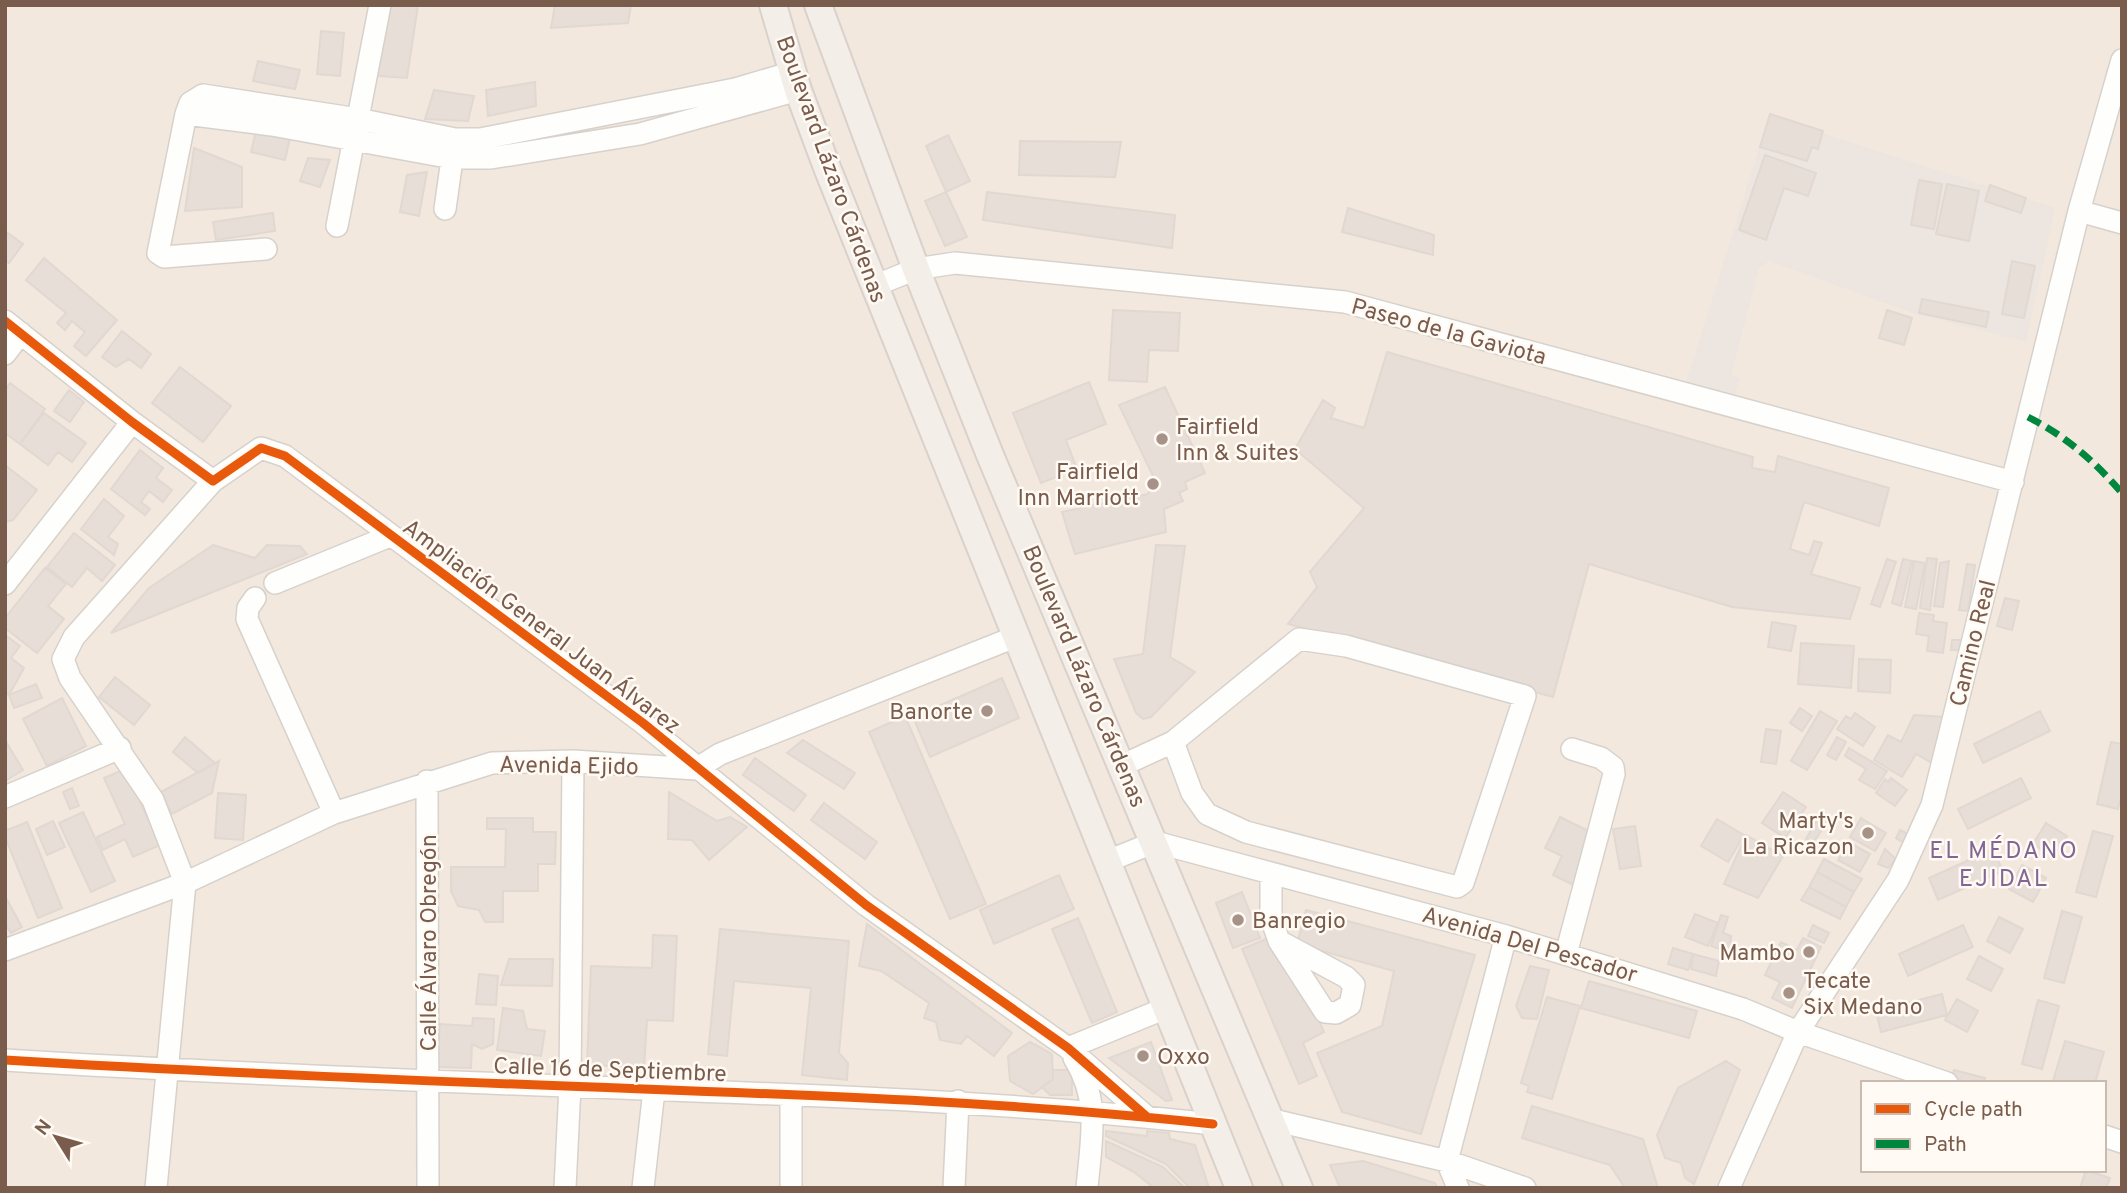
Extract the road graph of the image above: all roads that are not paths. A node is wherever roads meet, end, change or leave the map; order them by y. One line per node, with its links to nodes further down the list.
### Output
1 (380, 5): 8 (street)
2 (773, 5): 7 (main road, Boulevard Lázaro Cárdenas)
3 (818, 5): 6 (main road, Boulevard Lázaro Cárdenas)
4 (826, 5): 6 (main road)
5 (2122, 60): 11 (street, Camino Real)
6 (841, 71): 15 (main road, Boulevard Lázaro Cárdenas)
7 (796, 81): 9 (street); 16 (main road, Boulevard Lázaro Cárdenas)
8 (356, 130): 9 (street); 13 (street); 14 (street)
9 (454, 149): 10 (street)
10 (445, 209)
11 (2079, 211): 12 (street); 21 (street, Camino Real)
12 (2122, 223)
13 (337, 226)
14 (266, 249)
15 (916, 269): 16 (street, Paseo de la Gaviota); 21 (street, Paseo de la Gaviota); 31 (main road, Boulevard Lázaro Cárdenas)
16 (874, 286): 26 (main road, Boulevard Lázaro Cárdenas)
17 (13, 327): 18 (street); 19 (street)
18 (5, 354)
19 (132, 422): 20 (street); 24 (street)
20 (213, 481): 22 (street, Ampliación General Juan Álvarez); 28 (street, Ampliación General Juan Álvarez)
21 (2013, 482): 49 (street, Camino Real)
22 (390, 536): 23 (street); 32 (street, Ampliación General Juan Álvarez)
23 (275, 583)
24 (5, 584)
25 (255, 598): 35 (street)
26 (1015, 638): 32 (street); 37 (main road, Boulevard Lázaro Cárdenas)
27 (1173, 742): 31 (street); 38 (street); 40 (street)
28 (120, 748): 34 (street); 41 (street)
29 (1572, 749): 47 (street)
30 (573, 761): 32 (street, Avenida Ejido); 33 (street, Avenida Ejido); 55 (street)
31 (1123, 765): 36 (main road, Boulevard Lázaro Cárdenas)
32 (696, 769): 50 (street, Ampliación General Juan Álvarez)
33 (426, 781): 35 (street, Avenida Ejido); 53 (street, Calle Álvaro Obregón)
34 (5, 797)
35 (334, 813): 41 (street, Avenida Ejido)
36 (1155, 842): 37 (street); 39 (street, Avenida Del Pescador); 61 (main road, Boulevard Lázaro Cárdenas)
37 (1108, 861): 48 (main road, Boulevard Lázaro Cárdenas)
38 (1379, 866): 40 (street); 42 (street)
39 (1271, 874): 42 (street, Avenida Del Pescador); 45 (street)
40 (1422, 880): 43 (street)
41 (185, 883): 46 (street, Avenida Ejido); 52 (street)
42 (1362, 895): 43 (street, Avenida Del Pescador)
43 (1410, 909): 44 (street, Avenida Del Pescador)
44 (1506, 936): 47 (street, Avenida Del Pescador); 63 (street)
45 (1279, 941)
46 (5, 950)
47 (1566, 954): 49 (street, Avenida Del Pescador)
48 (1166, 1009): 50 (street); 62 (main road, Boulevard Lázaro Cárdenas)
49 (1798, 1032): 54 (street, Avenida Del Pescador); 75 (street, Camino Real)
50 (1068, 1048): 59 (street); 60 (street, Ampliación General Juan Álvarez)
51 (5, 1060): 52 (street, Calle 16 de Septiembre)
52 (166, 1069): 53 (street, Calle 16 de Septiembre); 64 (street)
53 (429, 1081): 55 (street, Calle 16 de Septiembre); 65 (street, Calle Álvaro Obregón)
54 (1941, 1081)
55 (570, 1086): 56 (street, Calle 16 de Septiembre); 66 (street)
56 (654, 1090): 57 (street, Calle 16 de Septiembre); 67 (street)
57 (790, 1094): 58 (street, Calle 16 de Septiembre); 68 (street)
58 (958, 1101): 59 (street, Calle 16 de Septiembre); 69 (street)
59 (1094, 1110): 60 (street, Calle 16 de Septiembre); 70 (street)
60 (1147, 1117): 62 (street, Calle 16 de Septiembre)
61 (1273, 1121): 63 (street); 72 (main road, Boulevard Lázaro Cárdenas)
62 (1213, 1124): 71 (main road, Boulevard Lázaro Cárdenas)
63 (1447, 1161): 73 (street); 74 (street)
64 (156, 1188)
65 (428, 1188)
66 (565, 1188)
67 (643, 1188)
68 (791, 1188)
69 (954, 1188)
70 (1087, 1188)
71 (1239, 1188)
72 (1299, 1188)
73 (1458, 1188)
74 (1525, 1188)
75 (1729, 1188)

